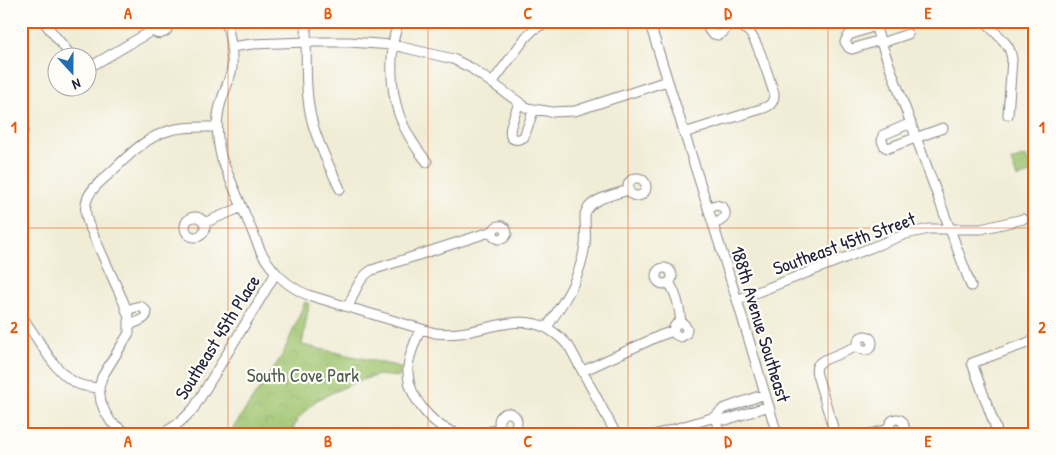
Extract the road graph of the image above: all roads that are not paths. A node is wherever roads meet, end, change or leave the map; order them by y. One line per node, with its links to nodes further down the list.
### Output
1 (43, 21): 18 (street)
2 (167, 21): 12 (street)
3 (226, 21): 17 (street)
4 (306, 21): 14 (street)
5 (400, 21): 16 (street)
6 (548, 21): 21 (street)
7 (649, 21): 20 (street, 188th Avenue Southeast)
8 (708, 21): 10 (street)
9 (987, 21): 24 (street)
10 (726, 22): 29 (street)
11 (874, 24): 15 (street); 15 (street)
12 (153, 26): 19 (street)
13 (908, 34): 15 (street)
14 (307, 42): 16 (street); 17 (street); 33 (street)
15 (881, 42): 25 (street)
16 (393, 45): 21 (street); 32 (street)
17 (232, 47): 27 (street)
18 (65, 48)
19 (98, 62)
20 (667, 81): 23 (street); 29 (street, 188th Avenue Southeast)
21 (492, 83): 22 (street)
22 (520, 103): 23 (street); 23 (street)
23 (534, 109)
24 (1008, 115)
25 (911, 123): 31 (street); 31 (street)
26 (21, 125): 30 (street)
27 (217, 127): 35 (street); 47 (street)
28 (942, 128): 31 (street)
29 (684, 133): 36 (street, 188th Avenue Southeast)
30 (21, 134)
31 (916, 138): 40 (street)
32 (427, 162)
33 (340, 189)
34 (628, 190): 50 (street)
35 (242, 207): 38 (street); 42 (street)
36 (708, 207): 39 (street, 188th Avenue Southeast); 39 (street)
37 (1023, 219): 40 (street, Southeast 45th Street)
38 (204, 223)
39 (713, 224): 45 (street, 188th Avenue Southeast)
40 (950, 229): 44 (street); 45 (street, Southeast 45th Street)
41 (493, 231): 46 (street)
42 (276, 273): 46 (street); 62 (street, Southeast 45th Place)
43 (669, 282): 54 (street)
44 (971, 286)
45 (737, 300): 56 (street, 188th Avenue Southeast)
46 (348, 307): 51 (street)
47 (126, 310): 49 (street); 49 (street)
48 (21, 314): 55 (street)
49 (129, 325): 55 (street)
50 (547, 327): 51 (street); 54 (street)
51 (420, 330): 63 (street)
52 (1035, 340): 72 (street)
53 (858, 346): 69 (street)
54 (583, 371): 65 (street)
55 (98, 388): 61 (street)
56 (766, 394): 57 (street, 188th Avenue Southeast); 58 (street)
57 (769, 406): 58 (street); 68 (street, 188th Avenue Southeast)
58 (715, 417): 66 (street); 67 (street)
59 (500, 426): 64 (street)
60 (891, 431): 70 (street); 71 (street)
61 (127, 434)
62 (159, 434)
63 (460, 434)
64 (480, 434)
65 (616, 434)
66 (657, 434)
67 (720, 434)
68 (777, 434)
69 (835, 434)
70 (871, 434)
71 (900, 434)
72 (998, 434)

